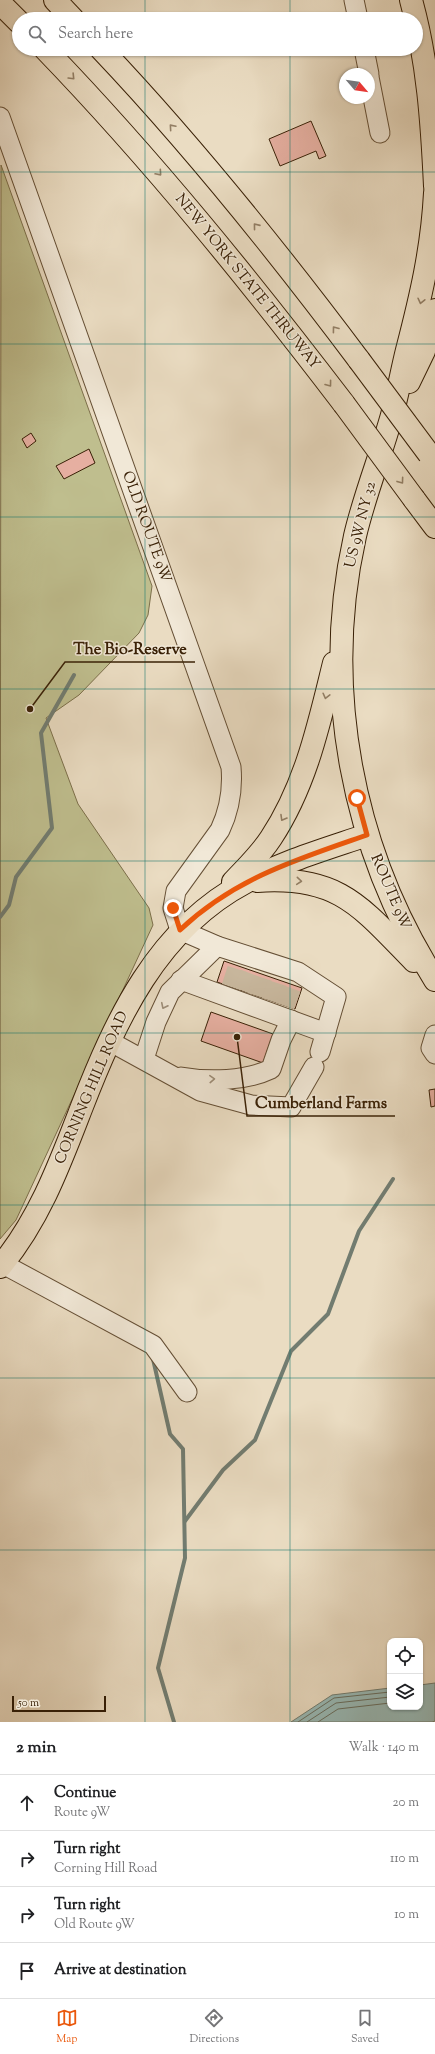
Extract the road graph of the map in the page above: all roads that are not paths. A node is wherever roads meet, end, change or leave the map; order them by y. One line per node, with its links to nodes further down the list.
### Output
1 (55, 0): 6 (main road)
2 (354, 0): 7 (street)
3 (411, 0): 8 (main road)
4 (424, 0): 10 (main road)
5 (0, 3): 9 (main road)
6 (66, 12)
7 (357, 12)
8 (414, 12)
9 (12, 15)
10 (435, 53)
11 (52, 56): 26 (main road, NEW YORK STATE THRUWAY, one-way to 26, bridge)
12 (108, 56): 25 (main road, one-way to 12, bridge)
13 (365, 56): 15 (street)
14 (423, 56): 19 (main road)
15 (368, 68)
16 (374, 104): 18 (street)
17 (0, 117): 31 (street, OLD ROUTE 9W)
18 (380, 133)
19 (435, 186)
20 (435, 193): 24 (main road, one-way to 24)
21 (435, 310): 23 (main road)
22 (435, 331): 23 (street)
23 (424, 351): 24 (main road)
24 (391, 421): 27 (main road, US 9W NY 32)
25 (432, 458)
26 (435, 527)
27 (342, 631): 28 (main road, ROUTE 9W); 30 (main road, one-way to 30)
28 (367, 835): 29 (main road, CORNING HILL ROAD); 34 (main road, ROUTE 9W)
29 (246, 882): 30 (main road, CORNING HILL ROAD); 34 (main road, one-way to 34)
30 (219, 897): 31 (main road, CORNING HILL ROAD)
31 (180, 930): 32 (street); 38 (main road, CORNING HILL ROAD)
32 (217, 946): 33 (street); 36 (street)
33 (181, 980): 35 (street); 40 (street, one-way to 40)
34 (435, 981)
35 (259, 1003): 36 (street); 41 (street, one-way to 35)
36 (326, 1033): 41 (street)
37 (435, 1035): 39 (street)
38 (109, 1041): 40 (street); 42 (main road, CORNING HILL ROAD)
39 (435, 1054)
40 (144, 1059): 41 (street)
41 (174, 1076)
42 (2, 1265): 43 (street)
43 (187, 1392)

